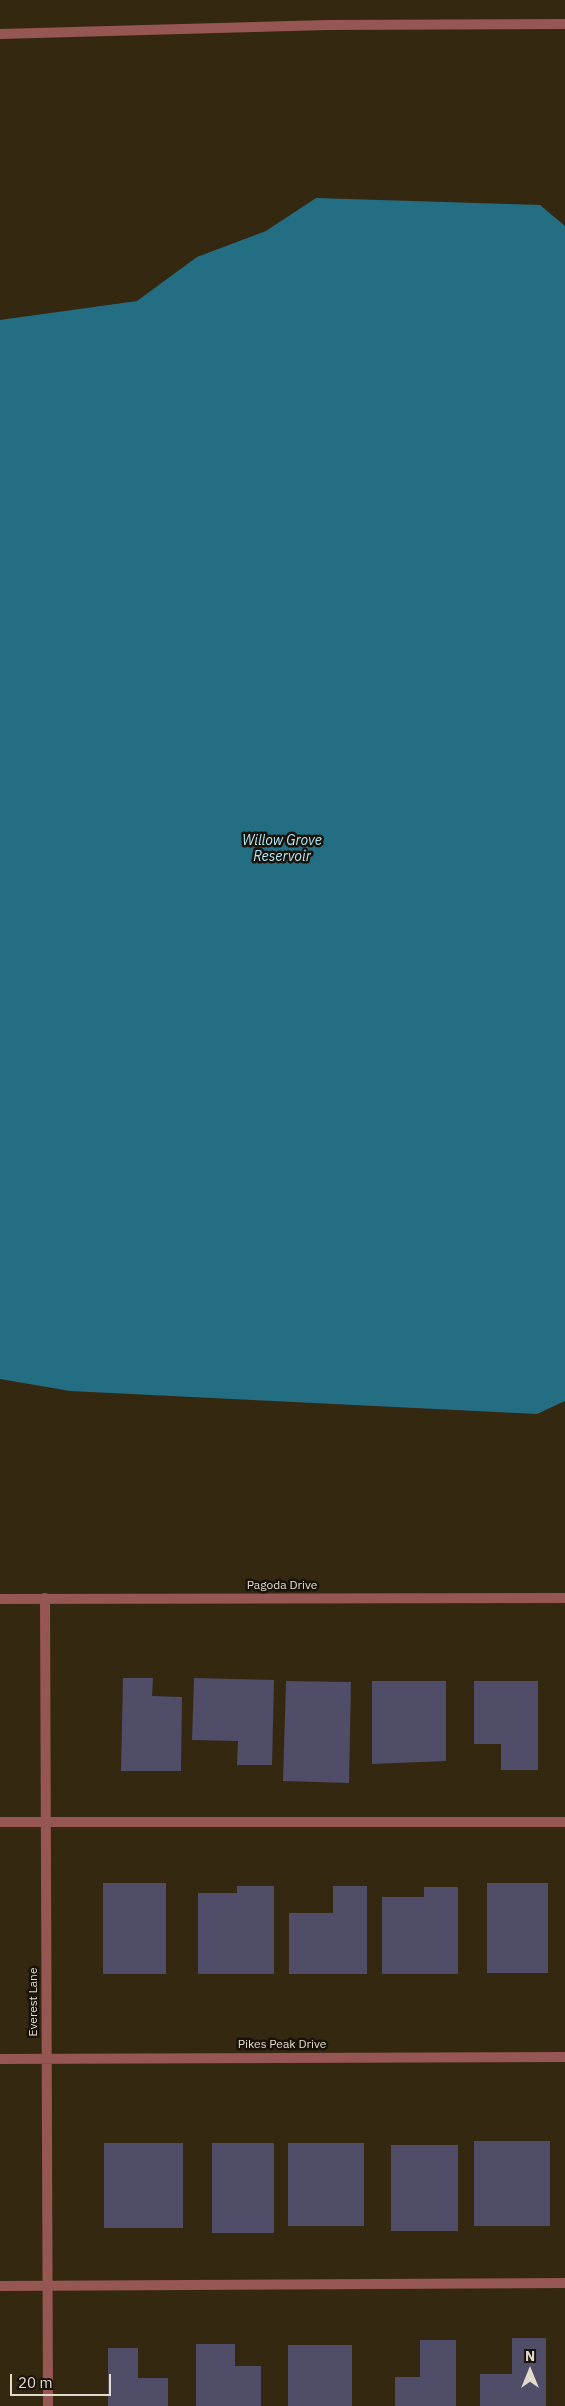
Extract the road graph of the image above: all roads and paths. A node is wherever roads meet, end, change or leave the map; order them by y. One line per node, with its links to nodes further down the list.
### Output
1 (565, 24): 2 (street)
2 (0, 34)
3 (45, 1598): 4 (street, Pagoda Drive); 5 (street, Pagoda Drive); 7 (street, Everest Lane)
4 (565, 1598)
5 (0, 1599)
6 (0, 1822): 7 (street)
7 (46, 1822): 8 (street); 10 (street, Everest Lane)
8 (565, 1822)
9 (565, 2057): 10 (street, Pikes Peak Drive)
10 (47, 2058): 11 (street, Pikes Peak Drive); 14 (street, Everest Lane)
11 (0, 2059)
12 (565, 2283): 14 (street)
13 (0, 2286): 14 (street)
14 (48, 2286): 15 (street, Everest Lane)
15 (48, 2406)

